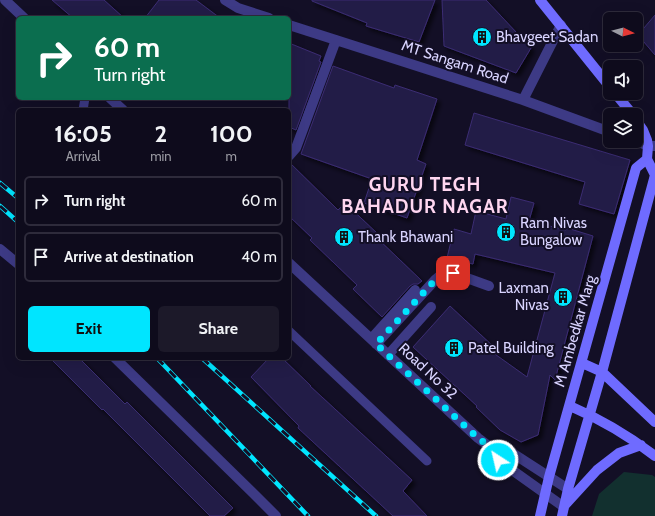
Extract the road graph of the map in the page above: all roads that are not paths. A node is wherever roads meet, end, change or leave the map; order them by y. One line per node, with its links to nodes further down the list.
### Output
1 (4, 0): 4 (street)
2 (225, 0): 5 (street)
3 (540, 0): 6 (main road)
4 (22, 16)
5 (263, 16)
6 (561, 25): 9 (main road); 11 (street)
7 (291, 26): 8 (street, MT Sangam Road)
8 (336, 40): 11 (street, MT Sangam Road); 18 (street)
9 (603, 78)
10 (112, 100): 13 (street)
11 (523, 100): 15 (street, MT Sangam Road)
12 (621, 100): 14 (main road)
13 (121, 108)
14 (627, 108)
15 (603, 129)
16 (643, 130): 17 (main road)
17 (652, 146): 19 (main road)
18 (291, 154)
19 (647, 159): 30 (main road, M Ambedkar Marg); 31 (main road)
20 (0, 249): 21 (street)
21 (16, 262)
22 (291, 265): 27 (street, Road No 32)
23 (489, 286): 27 (street)
24 (415, 290): 27 (street)
25 (431, 306): 28 (street)
26 (291, 333): 38 (lane)
27 (374, 342): 28 (street, Road No 32)
28 (388, 355): 36 (street, Road No 32)
29 (117, 360): 43 (street)
30 (582, 362): 31 (main road); 32 (main road, M Ambedkar Marg)
31 (602, 372): 33 (main road); 34 (main road)
32 (570, 406): 33 (main road); 39 (main road, M Ambedkar Marg)
33 (590, 415): 35 (main road); 40 (main road)
34 (655, 422)
35 (641, 445): 37 (main road); 42 (main road)
36 (494, 450): 39 (street, Road No 32); 41 (street, Road No 32)
37 (655, 456)
38 (427, 461)
39 (549, 477): 40 (street, Road No 32); 41 (main road, M Ambedkar Marg)
40 (568, 489): 42 (main road)
41 (545, 494): 42 (street, Road No 32); 44 (main road, M Ambedkar Marg)
42 (563, 511)
43 (276, 516)
44 (540, 516)

